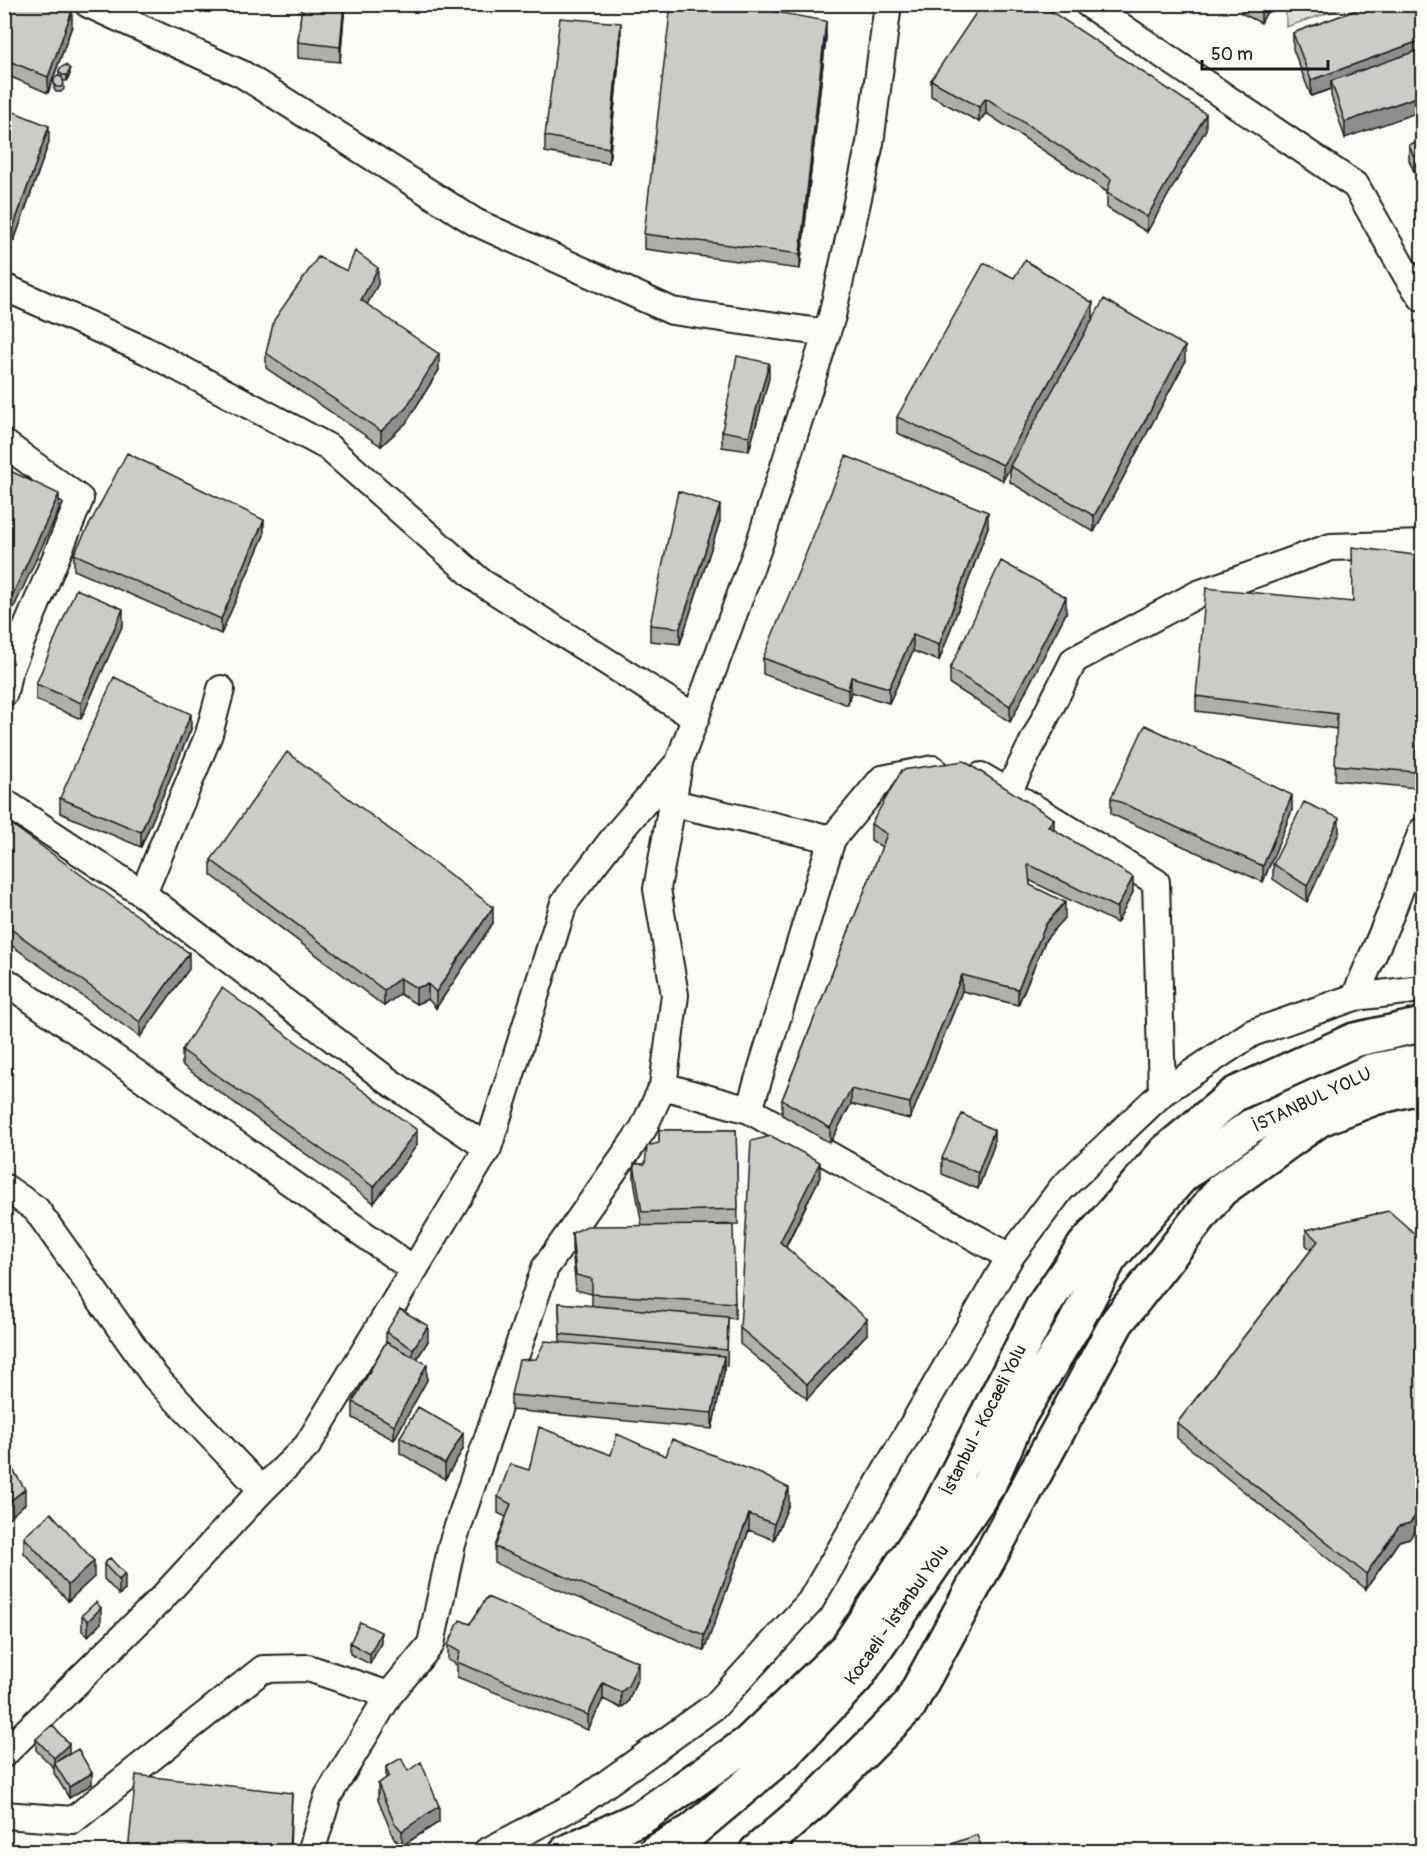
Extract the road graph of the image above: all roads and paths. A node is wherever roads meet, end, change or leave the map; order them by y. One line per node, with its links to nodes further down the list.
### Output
1 (88, 4): 6 (street)
2 (888, 4): 6 (street)
3 (1088, 4): 5 (street)
4 (4, 287): 11 (street)
5 (1422, 298)
6 (827, 333): 11 (street)
7 (4, 443): 10 (street)
8 (1422, 544): 13 (street)
9 (221, 689): 18 (street)
10 (4, 693)
11 (696, 718): 12 (street)
12 (679, 762): 15 (street); 28 (street)
13 (1008, 792): 17 (street); 26 (street)
14 (4, 802): 18 (street)
15 (672, 803): 17 (street); 24 (street)
16 (1422, 831): 21 (street)
17 (832, 839): 27 (street)
18 (143, 894): 28 (street)
19 (4, 980): 31 (street)
20 (1422, 989): 21 (street)
21 (1355, 997): 26 (street)
22 (1422, 1025): 41 (main road, İstanbul - Kocaeli Yolu)
23 (1422, 1061): 32 (main road, İSTANBUL YOLU)
24 (663, 1086): 27 (street); 36 (street)
25 (1422, 1086): 35 (main road)
26 (1162, 1093): 30 (street)
27 (749, 1110): 30 (street)
28 (488, 1148): 31 (street)
29 (4, 1188): 33 (street)
30 (1010, 1257): 40 (street)
31 (413, 1269): 33 (street)
32 (1019, 1416): 34 (main road, Kocaeli - İstanbul Yolu)
33 (262, 1490): 37 (street)
34 (928, 1572): 35 (main road); 42 (main road, Kocaeli - İstanbul Yolu)
35 (971, 1591): 43 (main road)
36 (389, 1695): 38 (street); 39 (street)
37 (4, 1754)
38 (4, 1815)
39 (311, 1851)
40 (486, 1851)
41 (566, 1851)
42 (656, 1851)
43 (756, 1851)

